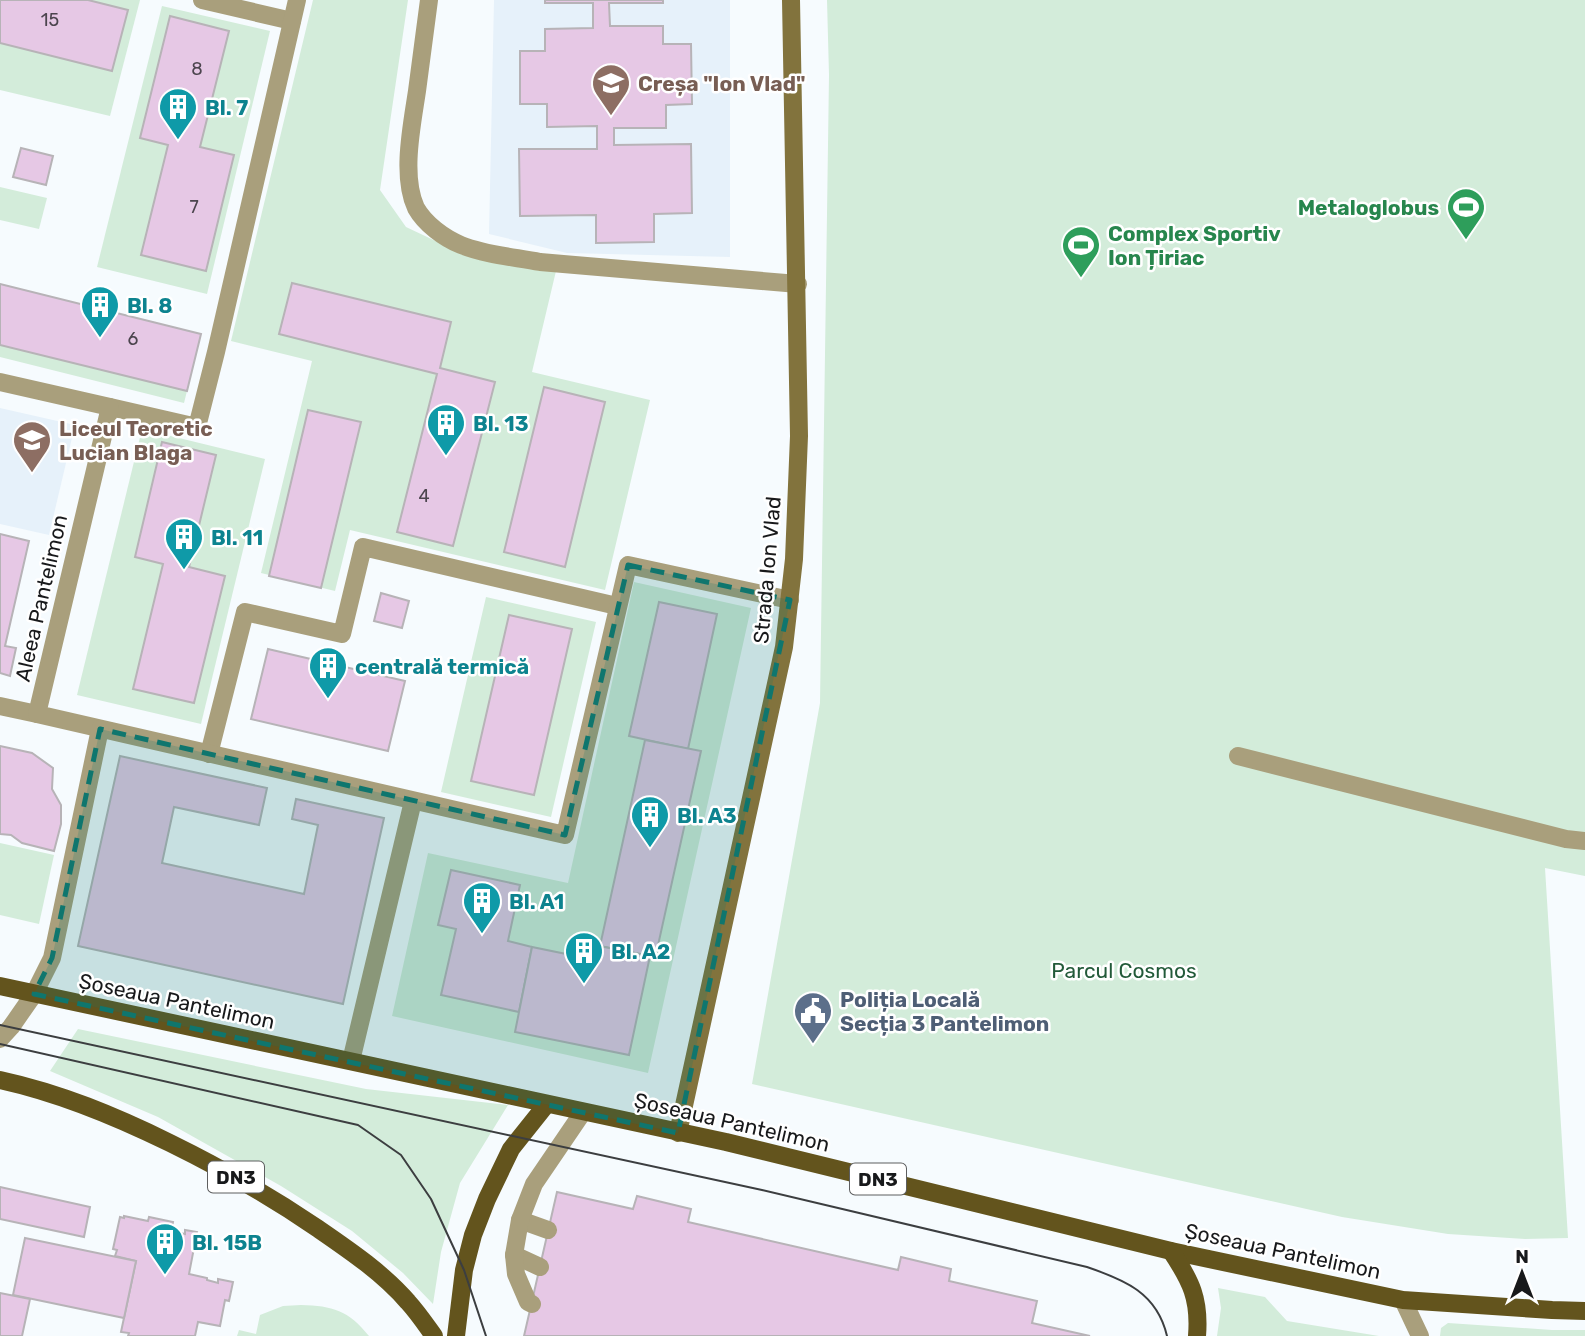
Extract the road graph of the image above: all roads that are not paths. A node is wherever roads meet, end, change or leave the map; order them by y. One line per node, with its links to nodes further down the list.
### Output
1 (202, 0): 5 (street)
2 (297, 0): 5 (street)
3 (429, 0): 6 (street)
4 (792, 0): 6 (street, Strada Ion Vlad)
5 (292, 21): 8 (street)
6 (798, 284): 9 (street, Strada Ion Vlad)
7 (0, 382): 8 (street)
8 (110, 407): 12 (street, Aleea Pantelimon)
9 (790, 600): 10 (street); 25 (street, Strada Ion Vlad)
10 (617, 606): 14 (street); 16 (street, Aleea Pantelimon)
11 (0, 706): 12 (street)
12 (37, 714): 13 (street, Aleea Pantelimon)
13 (100, 729): 14 (street, Aleea Pantelimon); 19 (street)
14 (209, 754): 16 (street, Aleea Pantelimon)
15 (1238, 756): 17 (street)
16 (413, 801): 21 (street)
17 (1585, 841)
18 (0, 986): 19 (main road, Șoseaua Pantelimon / DN3)
19 (34, 994): 20 (street); 21 (main road, Șoseaua Pantelimon / DN3)
20 (0, 1040)
21 (351, 1061): 23 (main road, Șoseaua Pantelimon / DN3)
22 (0, 1080): 34 (main road, DN3)
23 (546, 1105): 24 (main road, Șoseaua Pantelimon / DN3); 35 (main road)
24 (583, 1112): 25 (main road, Șoseaua Pantelimon / DN3); 26 (street)
25 (678, 1133): 28 (main road, Șoseaua Pantelimon / DN3)
26 (520, 1220): 27 (street); 29 (street)
27 (548, 1230)
28 (1171, 1251): 31 (main road, Șoseaua Pantelimon / DN3); 36 (main road)
29 (514, 1255): 30 (street); 32 (street)
30 (540, 1267)
31 (1403, 1300): 33 (main road, Șoseaua Pantelimon / DN3); 37 (street)
32 (532, 1304)
33 (1585, 1311)
34 (434, 1336)
35 (456, 1336)
36 (1196, 1336)
37 (1420, 1336)

